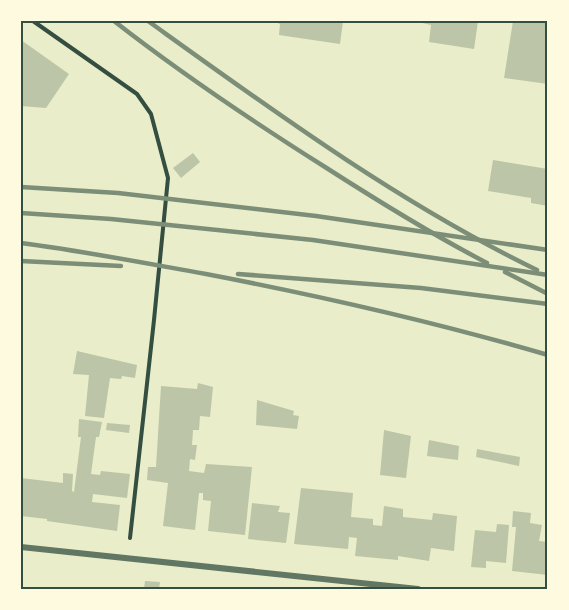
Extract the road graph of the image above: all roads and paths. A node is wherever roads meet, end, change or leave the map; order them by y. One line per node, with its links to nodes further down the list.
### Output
1 (33, 21): 3 (path)
2 (21, 547): 3 (street)
3 (128, 557): 4 (street)
4 (358, 586): 5 (street)
5 (418, 589)

